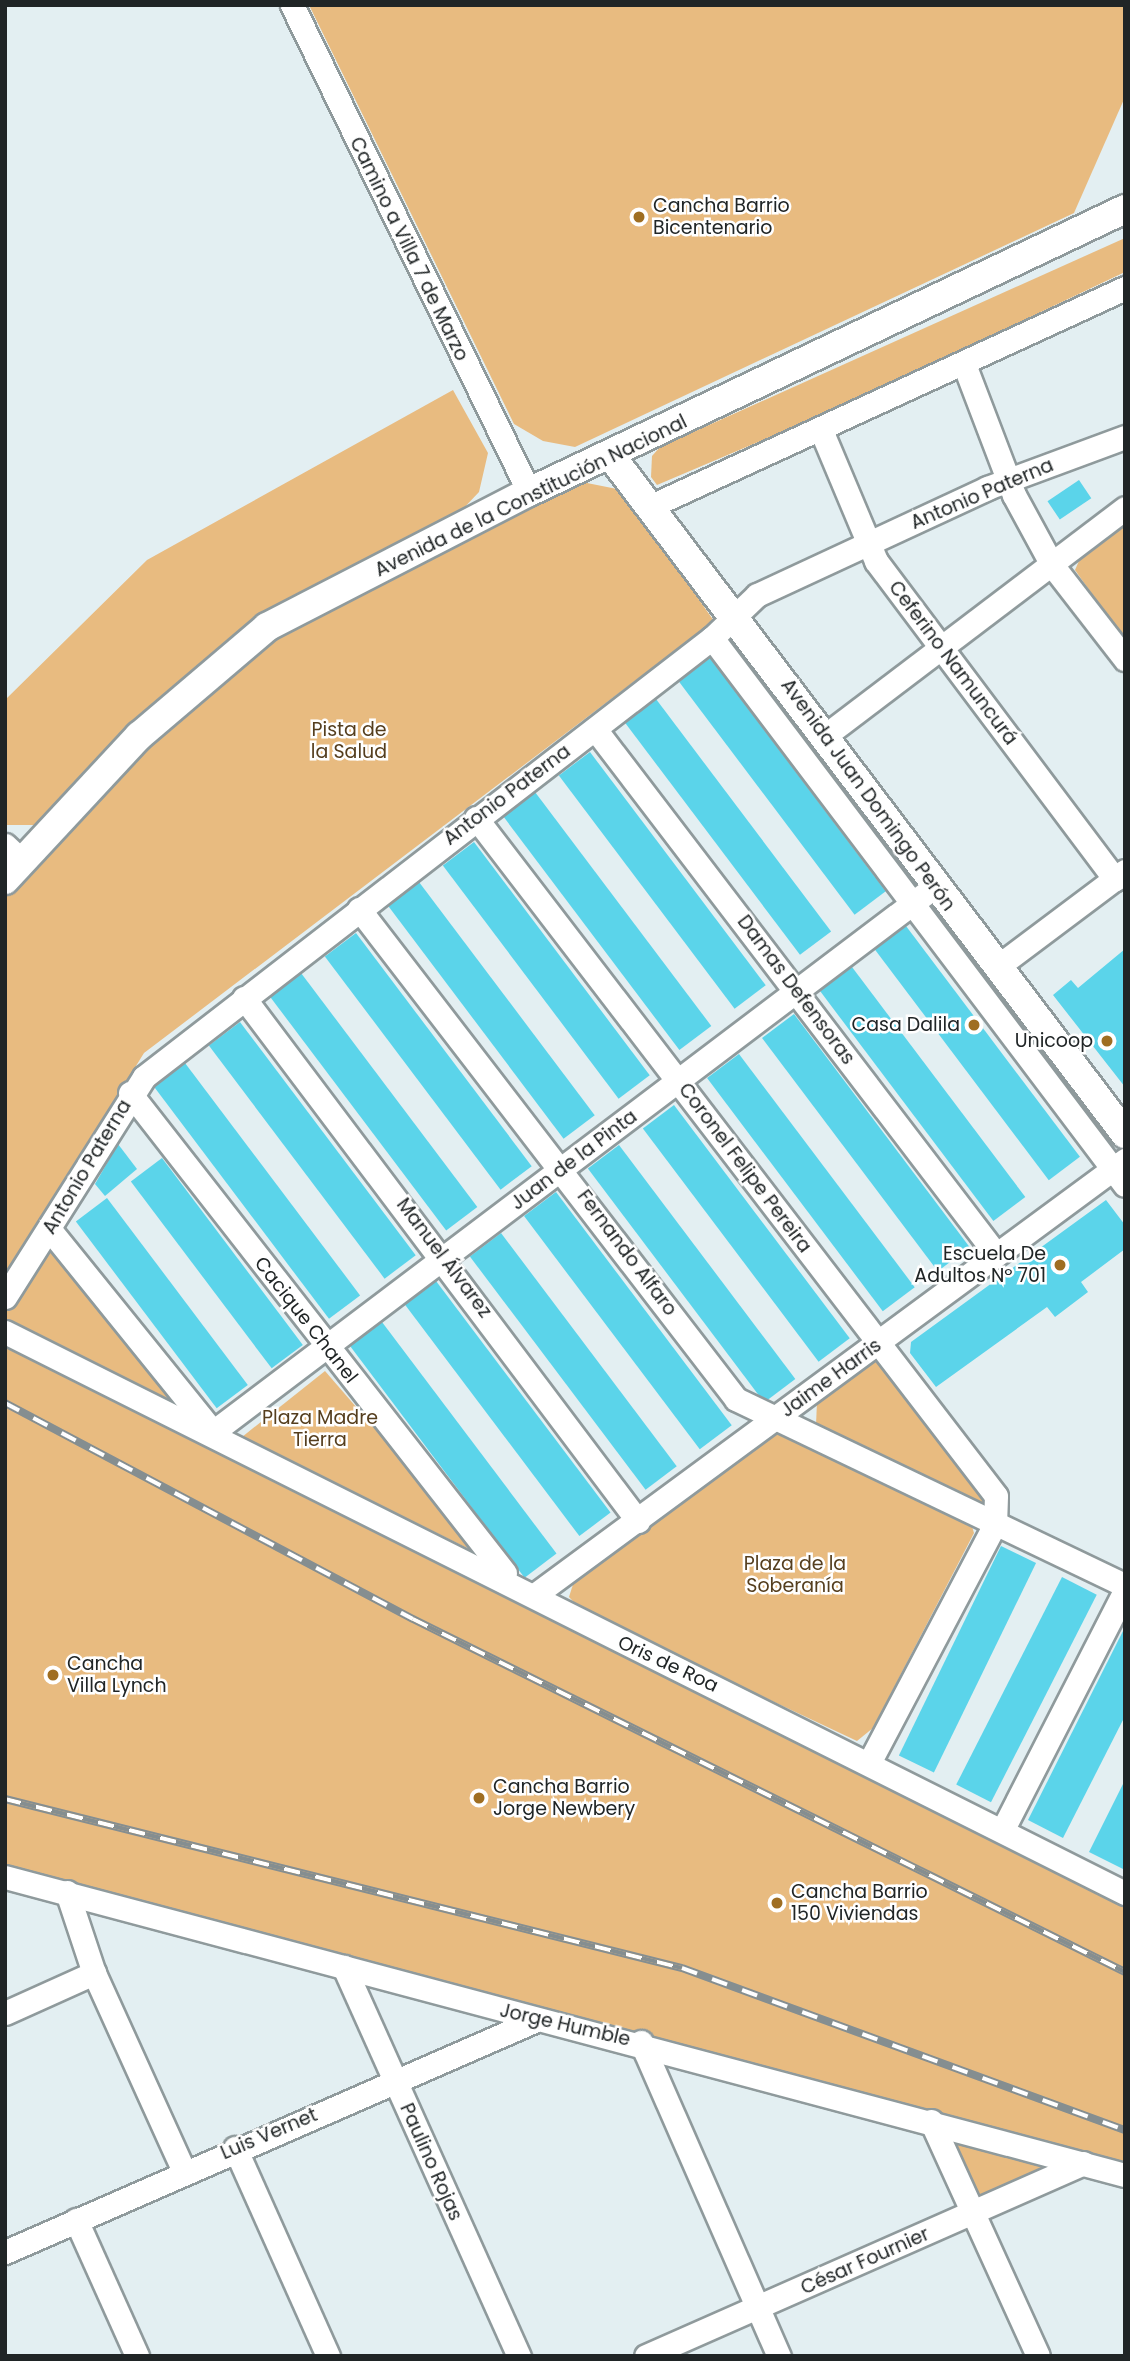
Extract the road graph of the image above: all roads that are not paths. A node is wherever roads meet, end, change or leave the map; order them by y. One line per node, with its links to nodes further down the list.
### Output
1 (292, 5): 9 (street, Camino a Villa 7 de Marzo)
2 (1125, 209): 7 (main road, Avenida de la Constitución Nacional)
3 (1125, 288): 4 (street)
4 (964, 364): 5 (street); 8 (street)
5 (821, 430): 10 (street); 12 (street, Ceferino Namuncurá)
6 (1125, 437): 8 (street, Antonio Paterna)
7 (611, 456): 9 (main road, Avenida de la Constitución Nacional); 10 (main road, Avenida Juan Domingo Perón)
8 (1010, 481): 12 (street, Antonio Paterna); 13 (street)
9 (529, 492): 21 (main road, Avenida de la Constitución Nacional)
10 (651, 506): 14 (main road, Avenida Juan Domingo Perón)
11 (1125, 508): 13 (street)
12 (869, 544): 14 (street, Antonio Paterna); 16 (street, Ceferino Namuncurá)
13 (1052, 565): 16 (street); 17 (street)
14 (737, 616): 15 (street, Antonio Paterna); 19 (main road, Avenida Juan Domingo Perón)
15 (712, 638): 18 (street, Antonio Paterna); 23 (street)
16 (942, 645): 19 (street); 22 (street, Ceferino Namuncurá)
17 (1125, 659)
18 (595, 729): 20 (street, Antonio Paterna); 26 (street, Damas Defensoras)
19 (826, 735): 23 (main road, Avenida Juan Domingo Perón)
20 (476, 818): 24 (street, Antonio Paterna); 30 (street, Coronel Felipe Pereira)
21 (11, 862)
22 (1120, 875): 25 (street)
23 (924, 895): 25 (main road, Avenida Juan Domingo Perón); 26 (street, Juan de la Pinta); 29 (street)
24 (359, 909): 28 (street, Antonio Paterna); 34 (street, Fernando Alfaro)
25 (998, 967): 27 (main road, Avenida Juan Domingo Perón)
26 (797, 991): 30 (street, Juan de la Pinta); 37 (street, Damas Defensoras)
27 (1017, 992): 29 (street); 32 (main road, Avenida Juan Domingo Perón)
28 (244, 998): 31 (street, Antonio Paterna); 38 (street, Manuel Álvarez)
29 (995, 1009): 33 (street)
30 (678, 1081): 34 (street, Juan de la Pinta); 41 (street, Coronel Felipe Pereira)
31 (130, 1093): 36 (street, Antonio Paterna); 42 (street, Cacique Chanel)
32 (1125, 1134)
33 (1117, 1163): 35 (street); 37 (street, Jaime Harris)
34 (564, 1169): 38 (street, Juan de la Pinta); 43 (street, Fernando Alfaro)
35 (1125, 1185)
36 (50, 1230): 39 (street, Antonio Paterna); 44 (street, Oris de Roa)
37 (995, 1253): 41 (street, Jaime Harris)
38 (444, 1258): 42 (street, Juan de la Pinta); 45 (street, Manuel Álvarez)
39 (5, 1297)
40 (5, 1332): 44 (street, Oris de Roa)
41 (879, 1343): 43 (street, Jaime Harris); 46 (street, Coronel Felipe Pereira)
42 (326, 1347): 44 (street, Juan de la Pinta); 47 (street, Cacique Chanel)
43 (774, 1420): 45 (street, Jaime Harris); 46 (street, Fernando Alfaro)
44 (214, 1432): 47 (street, Oris de Roa)
45 (638, 1521): 50 (street, Jaime Harris)
46 (995, 1524): 48 (street, Fernando Alfaro); 51 (street)
47 (510, 1579): 50 (street, Oris de Roa)
48 (1125, 1585)
49 (1125, 1591): 52 (street)
50 (536, 1594): 51 (street, Oris de Roa)
51 (870, 1761): 52 (street, Oris de Roa)
52 (1003, 1829): 55 (street, Oris de Roa)
53 (5, 1877): 54 (street, Jorge Humble)
54 (67, 1892): 56 (street, Jorge Humble); 57 (street)
55 (1125, 1893)
56 (344, 1967): 59 (street, Jorge Humble); 61 (street, Paulino Rojas)
57 (94, 1973): 58 (street); 65 (street)
58 (5, 2013)
59 (534, 2021): 60 (street, Jorge Humble); 61 (street, Luis Vernet)
60 (641, 2042): 62 (street, Jorge Humble); 70 (street)
61 (394, 2080): 63 (street, Luis Vernet); 73 (street, Paulino Rojas)
62 (931, 2121): 64 (street, Jorge Humble); 67 (street)
63 (235, 2148): 65 (street, Luis Vernet); 72 (street)
64 (1083, 2163): 66 (street, Jorge Humble); 67 (street, César Fournier)
65 (184, 2171): 68 (street, Luis Vernet)
66 (1125, 2175)
67 (973, 2212): 70 (street, César Fournier); 76 (street)
68 (76, 2220): 69 (street, Luis Vernet); 71 (street)
69 (5, 2252)
70 (759, 2309): 74 (street, César Fournier); 75 (street)
71 (137, 2356)
72 (328, 2356)
73 (519, 2356)
74 (646, 2356)
75 (779, 2356)
76 (1038, 2356)

